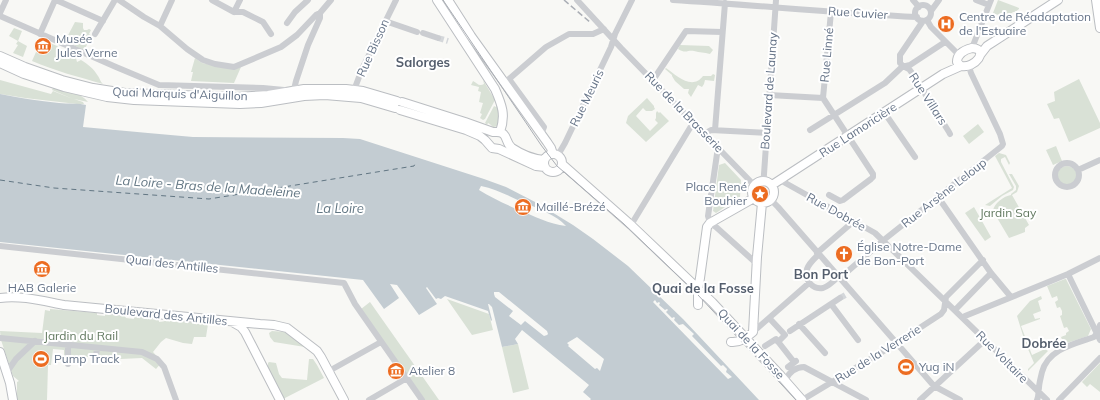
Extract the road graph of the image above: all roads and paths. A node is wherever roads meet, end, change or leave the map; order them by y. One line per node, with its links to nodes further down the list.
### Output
1 (6, 0): 29 (street)
2 (55, 0): 34 (street); 41 (street)
3 (115, 0): 34 (street)
4 (120, 0): 37 (street)
5 (172, 0): 37 (street)
6 (212, 0): 27 (street)
7 (240, 0): 27 (street)
8 (308, 0): 36 (street)
9 (331, 0): 30 (street)
10 (396, 0): 35 (street, Rue Bisson)
11 (437, 0): 65 (main road)
12 (448, 0): 67 (main road)
13 (577, 0): 39 (street, Rue de la Brasserie)
14 (632, 0): 45 (street, Rue Meuris)
15 (673, 0): 16 (street, Rue Cuvier)
16 (680, 0): 23 (street, Rue Cuvier)
17 (913, 0): 25 (street)
18 (939, 0): 26 (street)
19 (976, 0): 22 (street)
20 (1058, 0): 47 (main road)
21 (1096, 0): 38 (main road)
22 (990, 2): 47 (street)
23 (724, 3): 24 (street, Rue Cuvier); 40 (street)
24 (776, 3): 28 (street, Rue Cuvier); 57 (street, Boulevard de Launay)
25 (923, 4): 26 (street); 32 (street)
26 (931, 11): 33 (street)
27 (234, 12): 43 (street)
28 (830, 12): 32 (street, Rue Cuvier); 58 (street, Rue Linné)
29 (0, 13)
30 (320, 13): 37 (street); 56 (street)
31 (0, 16): 41 (street)
32 (917, 17): 33 (street)
33 (925, 20): 46 (street); 51 (street)
34 (103, 21): 42 (street)
35 (385, 21): 44 (street); 55 (street, Rue Bisson)
36 (287, 23)
37 (160, 26)
38 (1100, 28)
39 (604, 29): 45 (street, Rue de la Brasserie); 67 (street)
40 (722, 32): 52 (street); 63 (street)
41 (40, 34): 56 (street)
42 (95, 34)
43 (272, 34)
44 (438, 38)
45 (614, 40): 52 (street, Rue de la Brasserie); 75 (street, Rue Meuris)
46 (945, 42): 49 (street); 51 (street)
47 (976, 50): 49 (main road); 49 (main road)
48 (0, 56): 54 (main road, Quai Marquis d'Aiguillon)
49 (961, 62): 53 (main road, Rue Lamoricière); 86 (street, Rue Arsène Leloup)
50 (0, 63): 54 (main road, Quai Marquis d'Aiguillon)
51 (903, 66): 53 (street, Rue Villars); 61 (street)
52 (653, 80): 62 (street, Rue de la Brasserie)
53 (922, 88): 60 (main road, Rue Lamoricière); 69 (street, Rue Villars)
54 (92, 91): 56 (main road, Quai Marquis d'Aiguillon)
55 (353, 93): 56 (main road, Quai Marquis d'Aiguillon); 59 (main road, Quai Marquis d'Aiguillon)
56 (293, 95)
57 (769, 95): 58 (street); 66 (street, Boulevard de Launay)
58 (823, 98): 61 (street)
59 (399, 105): 65 (main road); 72 (main road)
60 (884, 112): 70 (main road, Rue Lamoricière); 76 (street)
61 (834, 115): 64 (street); 70 (street)
62 (693, 123): 68 (street, Rue de la Brasserie); 92 (street)
63 (715, 130): 66 (street); 68 (street)
64 (810, 130)
65 (497, 132): 71 (main road); 72 (main road)
66 (767, 133): 82 (street, Boulevard de Launay)
67 (541, 134): 75 (main road)
68 (704, 134): 73 (street, Rue de la Brasserie)
69 (950, 134)
70 (848, 137): 81 (main road, Rue Lamoricière); 85 (street)
71 (506, 141): 74 (main road); 78 (main road)
72 (489, 144): 74 (main road)
73 (718, 147): 83 (street, Rue de la Brasserie); 91 (street)
74 (499, 149): 78 (main road)
75 (556, 155): 78 (main road); 79 (main road)
76 (916, 157)
77 (1100, 160): 80 (street)
78 (545, 164): 79 (main road)
79 (562, 164): 92 (main road, Quai de la Fosse)
80 (1078, 170)
81 (780, 180): 84 (main road, Rue Lamoricière); 90 (street, Rue Dobrée)
82 (764, 181): 83 (main road); 84 (main road); 89 (street, Boulevard de Launay)
83 (754, 185): 87 (main road)
84 (772, 185): 88 (main road)
85 (829, 194)
86 (938, 197): 93 (street, Rue Arsène Leloup); 97 (street)
87 (754, 198): 89 (main road); 91 (main road)
88 (771, 200): 89 (main road); 95 (street)
89 (762, 203): 98 (main road)
90 (854, 221): 93 (street, Rue Dobrée); 95 (street)
91 (710, 223): 98 (street); 103 (main road)
92 (631, 225): 103 (main road, Quai de la Fosse)
93 (884, 241): 101 (street, Rue Arsène Leloup); 107 (street, Rue Dobrée)
94 (0, 246): 128 (street, Quai des Antilles)
95 (818, 254): 101 (street); 102 (street)
96 (1100, 258): 100 (street)
97 (983, 260): 99 (street); 107 (street, Rue de la Verrerie)
98 (756, 263): 111 (main road)
99 (991, 273): 104 (street); 110 (street)
100 (1068, 274): 104 (street); 120 (street)
101 (839, 278): 102 (street, Rue Arsène Leloup); 131 (street)
102 (809, 283): 113 (street)
103 (698, 289): 109 (main road); 123 (main road, Quai de la Fosse)
104 (1011, 297): 112 (street)
105 (0, 298): 114 (main road, Boulevard des Antilles)
106 (840, 298): 108 (street)
107 (943, 299): 110 (street, Rue Dobrée); 131 (street, Rue de la Verrerie)
108 (831, 304): 116 (street); 124 (street)
109 (698, 305)
110 (956, 311): 112 (street, Rue Voltaire)
111 (754, 313): 113 (street); 119 (main road)
112 (963, 318): 125 (street, Rue Voltaire)
113 (770, 319): 119 (street); 130 (street)
114 (227, 321): 115 (main road, Boulevard des Antilles); 122 (main road)
115 (250, 323): 122 (street); 143 (main road, Boulevard des Antilles)
116 (799, 324): 118 (street); 137 (street)
117 (1100, 325): 120 (street)
118 (790, 331)
119 (753, 332): 123 (main road)
120 (1097, 333): 126 (street); 149 (street)
121 (0, 338): 127 (street)
122 (248, 338): 152 (main road)
123 (746, 338): 129 (main road); 146 (main road, Quai de la Fosse)
124 (858, 340)
125 (985, 340): 148 (street); 149 (street, Rue Voltaire)
126 (1100, 340)
127 (35, 341): 132 (street); 144 (street)
128 (381, 342): 143 (street); 145 (street)
129 (731, 342)
130 (778, 342): 133 (street); 142 (street)
131 (897, 343): 147 (street, Rue de la Verrerie); 148 (street)
132 (68, 344): 134 (street); 141 (street)
133 (765, 346)
134 (97, 348): 135 (street); 140 (street)
135 (130, 351): 138 (street); 151 (street)
136 (0, 352): 144 (main road)
137 (826, 353)
138 (129, 358)
139 (1100, 358): 162 (street)
140 (97, 360)
141 (68, 364)
142 (788, 367)
143 (329, 371): 153 (main road, Boulevard des Antilles)
144 (7, 372): 150 (main road)
145 (407, 378): 154 (street); 155 (street)
146 (785, 380): 147 (street); 156 (main road, Quai de la Fosse)
147 (832, 382): 156 (street, Rue de la Verrerie); 157 (street)
148 (934, 386): 158 (street); 159 (street)
149 (1039, 393): 160 (street); 161 (street, Rue Voltaire)
150 (13, 400)
151 (176, 400)
152 (280, 400)
153 (344, 400)
154 (369, 400)
155 (422, 400)
156 (802, 400)
157 (866, 400)
158 (920, 400)
159 (960, 400)
160 (1037, 400)
161 (1047, 400)
162 (1059, 400)

